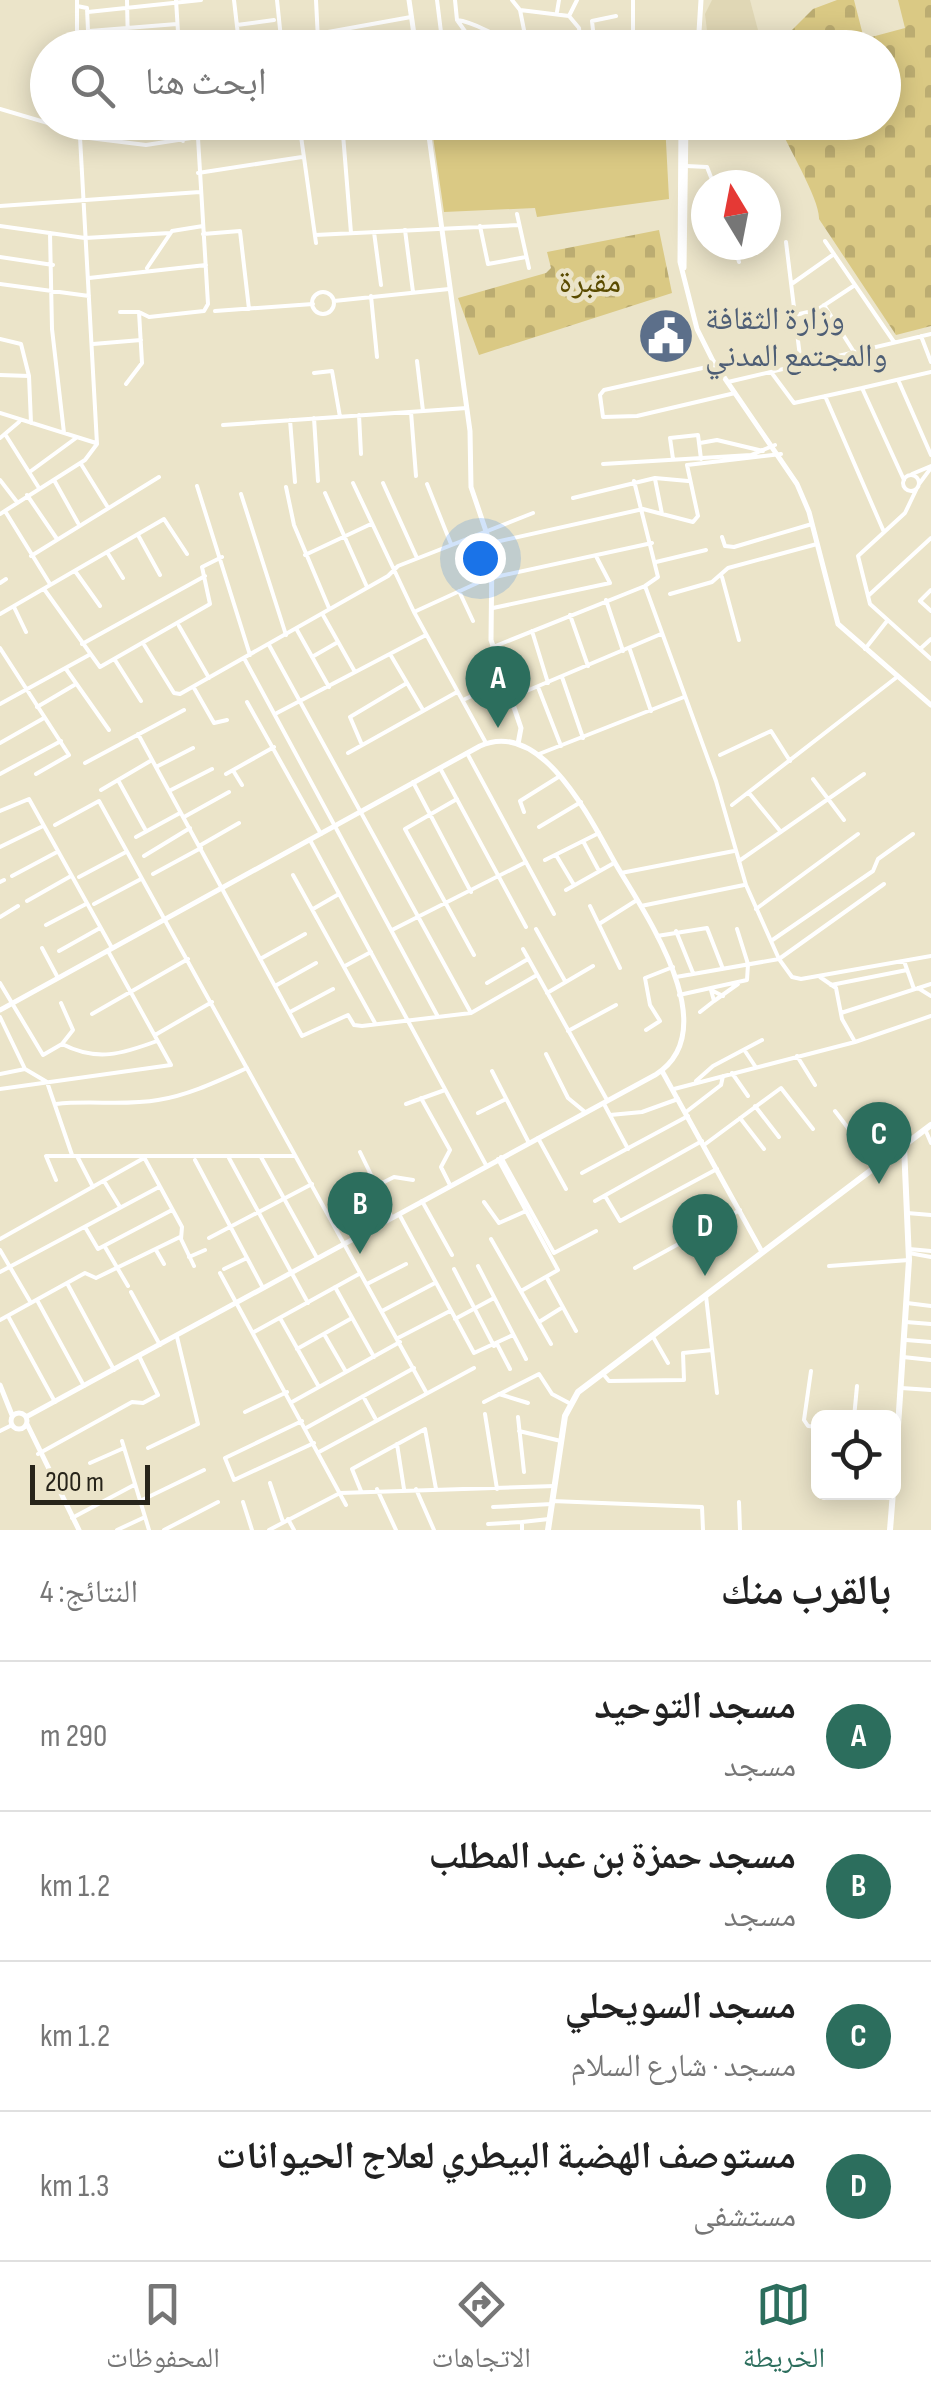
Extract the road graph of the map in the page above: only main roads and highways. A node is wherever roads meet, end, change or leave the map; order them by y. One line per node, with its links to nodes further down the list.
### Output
1 (928, 1127): 2 (main road)
2 (904, 1145): 3 (main road); 5 (main road)
3 (898, 1410)
4 (892, 1500): 6 (main road)
5 (548, 1530)
6 (890, 1530)

